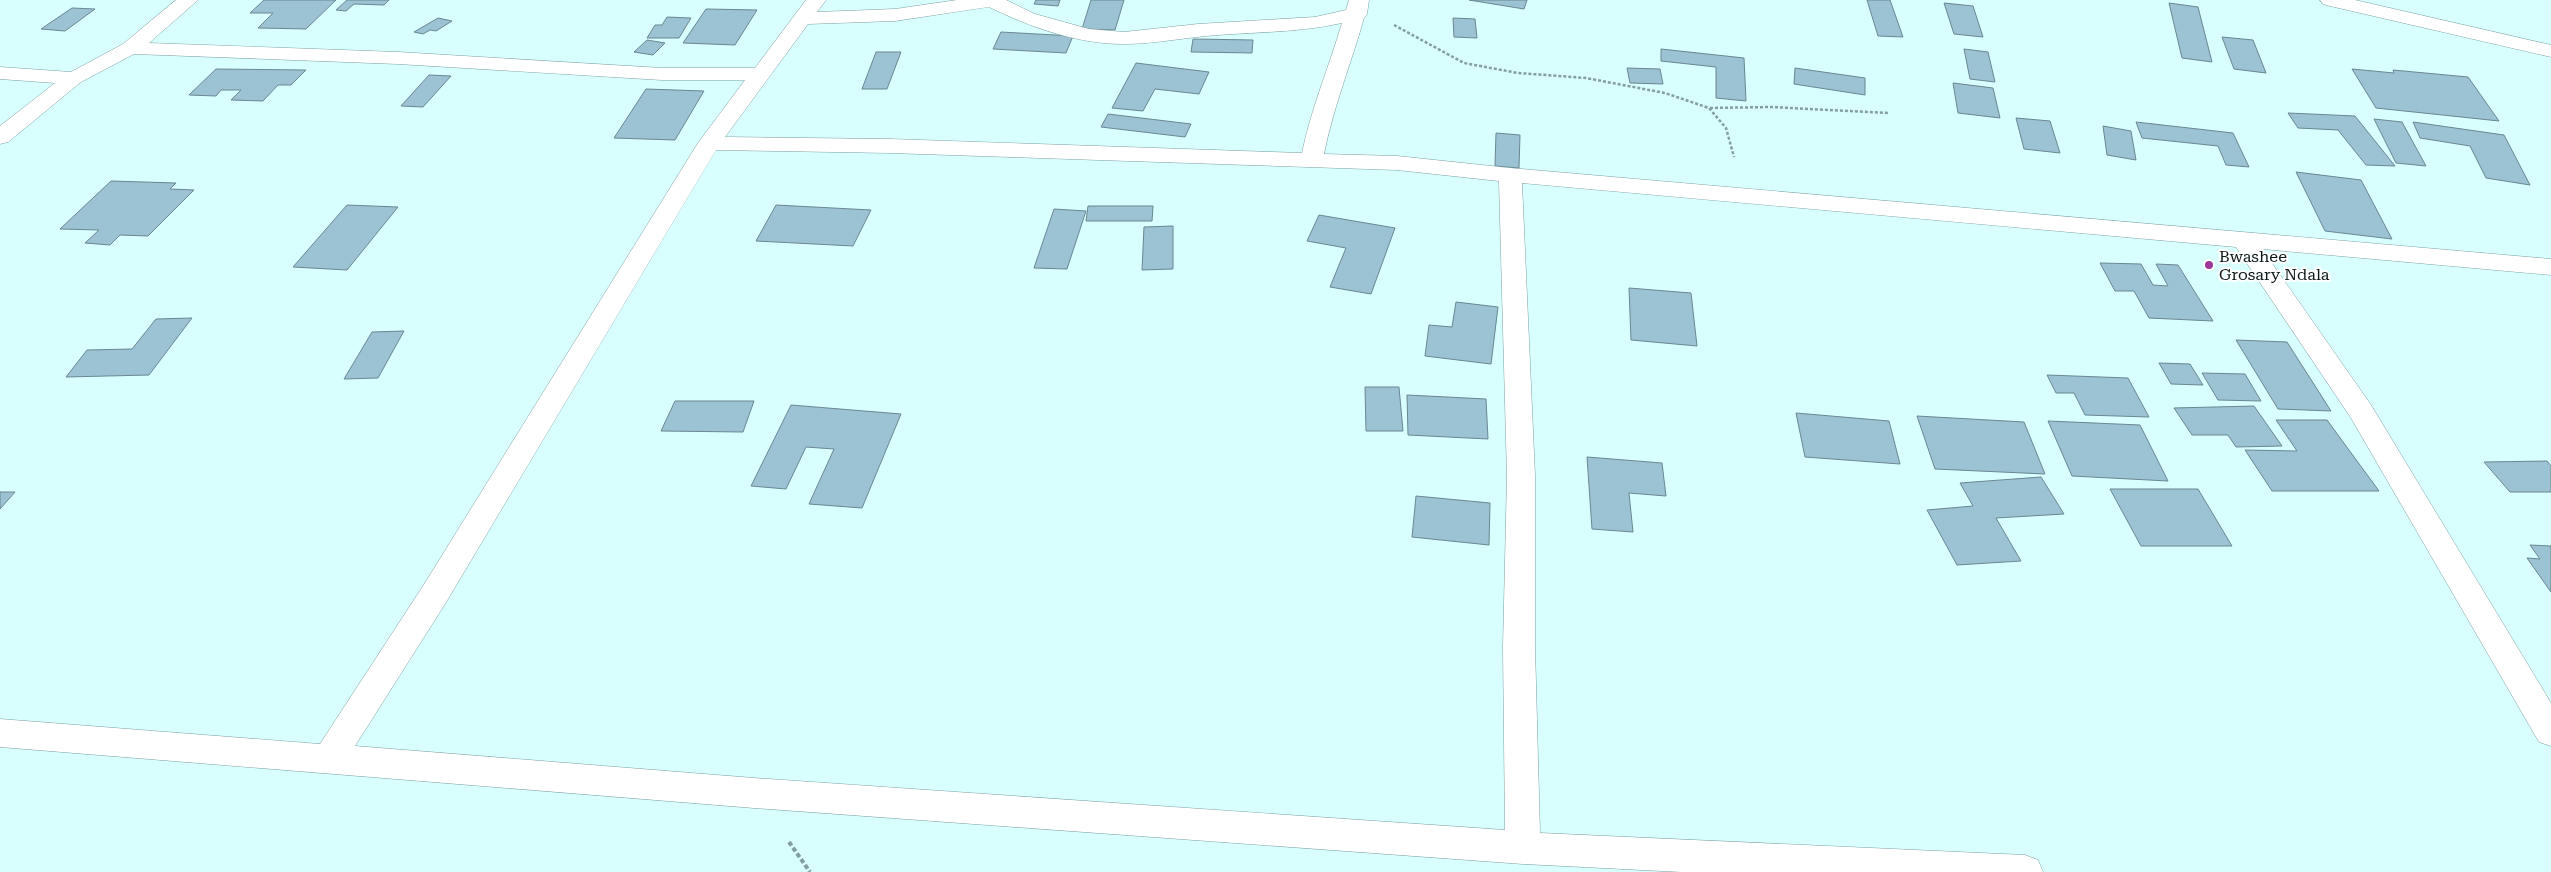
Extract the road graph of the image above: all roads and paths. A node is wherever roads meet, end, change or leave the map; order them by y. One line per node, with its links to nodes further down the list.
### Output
1 (188, 0): 6 (street)
2 (990, 0): 4 (street); 5 (street)
3 (2330, 0): 7 (street)
4 (1358, 6): 11 (path); 15 (street)
5 (810, 9): 9 (street)
6 (130, 48): 9 (street); 10 (street)
7 (2551, 51)
8 (0, 74): 10 (street)
9 (761, 74): 14 (street)
10 (74, 78): 13 (street)
11 (1709, 108): 12 (path); 17 (path)
12 (1888, 113)
13 (0, 137)
14 (709, 143): 15 (street); 22 (street)
15 (1312, 161): 16 (street)
16 (1510, 176): 17 (street); 23 (street)
17 (1733, 195): 18 (street)
18 (2242, 239): 19 (street); 20 (street)
19 (2551, 266)
20 (2551, 732)
21 (0, 734): 22 (street)
22 (328, 760): 23 (street)
23 (1524, 848): 24 (street)
24 (2025, 872)

